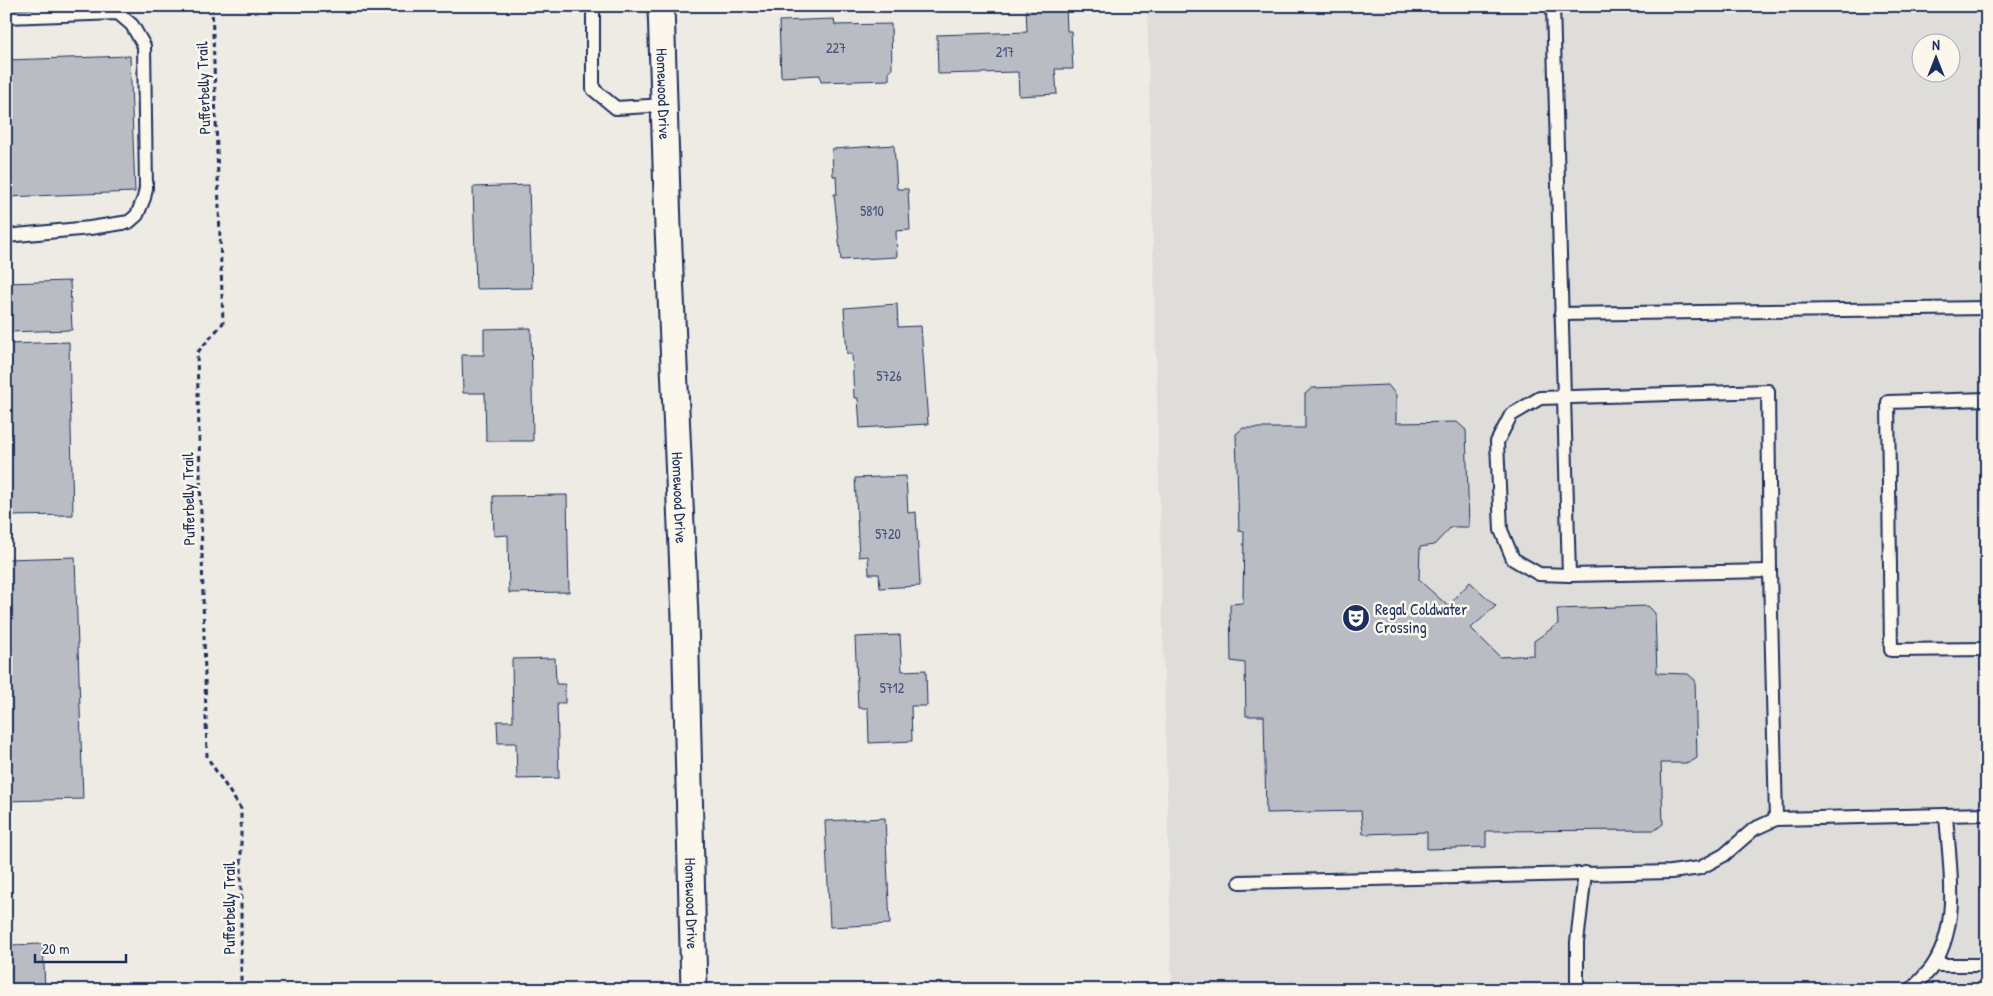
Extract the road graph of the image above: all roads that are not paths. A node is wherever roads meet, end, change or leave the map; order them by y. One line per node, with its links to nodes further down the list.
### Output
1 (593, 6): 5 (lane)
2 (661, 6): 5 (street, Homewood Drive)
3 (1553, 6): 8 (lane)
4 (6, 17): 6 (lane)
5 (664, 105): 21 (street, Homewood Drive)
6 (6, 236)
7 (1987, 308): 8 (lane)
8 (1561, 314): 9 (lane)
9 (1564, 396): 11 (lane); 12 (lane); 12 (lane)
10 (1987, 398): 13 (lane)
11 (1770, 571): 12 (lane); 16 (lane)
12 (1569, 575)
13 (1987, 649)
14 (1987, 814): 15 (lane)
15 (1946, 815): 16 (lane); 19 (lane)
16 (1776, 819): 17 (lane)
17 (1585, 873): 18 (lane); 22 (lane)
18 (1240, 882)
19 (1934, 965): 20 (lane); 23 (lane)
20 (1987, 966)
21 (694, 990)
22 (1577, 990)
23 (1911, 990)

